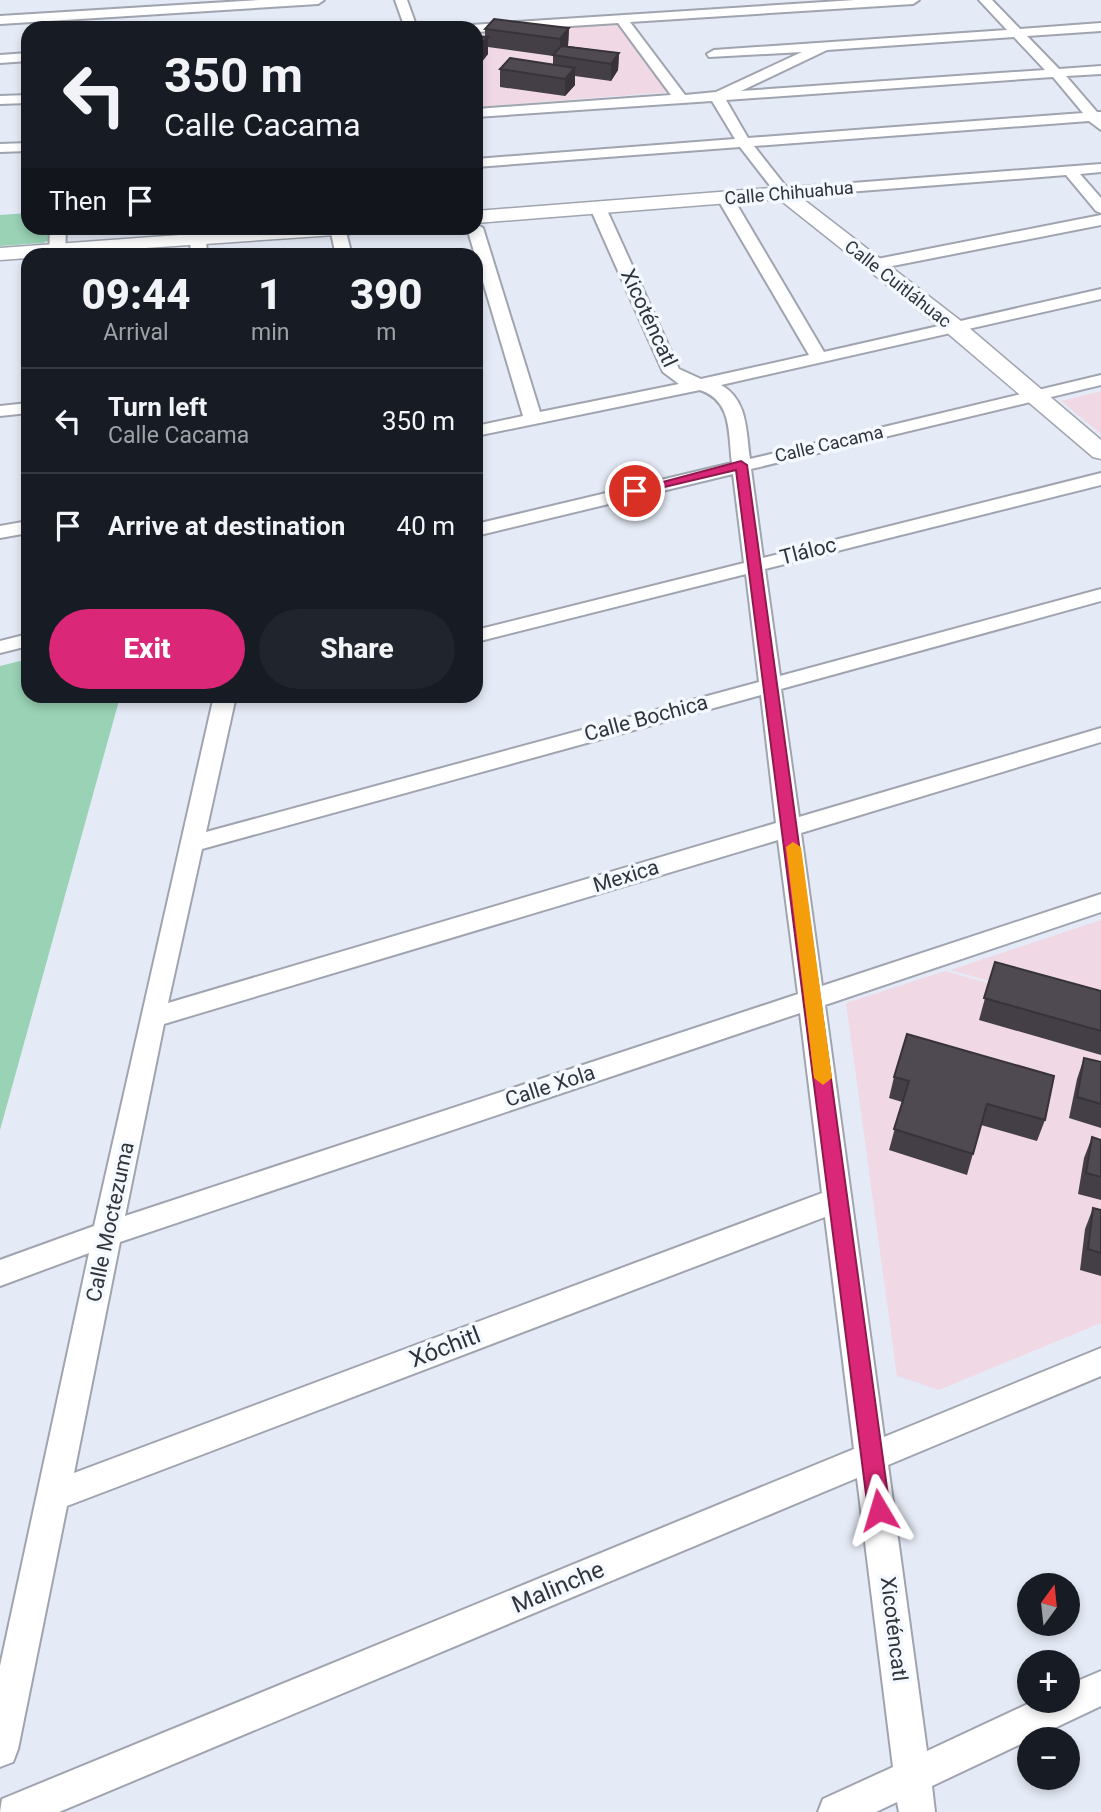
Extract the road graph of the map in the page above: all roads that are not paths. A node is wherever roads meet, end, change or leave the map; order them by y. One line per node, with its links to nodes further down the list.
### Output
1 (69, 0): 9 (street)
2 (318, 0): 10 (street)
3 (401, 0): 11 (street)
4 (914, 0): 7 (street)
5 (985, 0): 14 (street)
6 (0, 20): 8 (street)
7 (622, 20): 13 (street); 23 (street)
8 (34, 21)
9 (67, 21)
10 (78, 21)
11 (408, 21)
12 (1101, 27): 14 (street)
13 (483, 28)
14 (1015, 33): 15 (street); 20 (street)
15 (825, 46): 16 (street); 21 (street)
16 (714, 54)
17 (21, 58): 18 (street)
18 (0, 59)
19 (1101, 69): 20 (street)
20 (1056, 73): 21 (street); 26 (street)
21 (717, 97): 23 (street); 27 (street, Calle Cuitláhuac)
22 (21, 99): 24 (street)
23 (681, 99): 25 (street)
24 (0, 100)
25 (483, 113)
26 (1098, 120): 27 (street)
27 (744, 143): 30 (street); 33 (street, Calle Cuitláhuac)
28 (21, 147): 29 (street)
29 (0, 148)
30 (483, 162)
31 (1101, 168): 32 (street, Calle Chihuahua)
32 (1069, 170): 33 (street, Calle Chihuahua); 36 (street)
33 (783, 193): 34 (street, Calle Chihuahua); 45 (street, Calle Cuitláhuac)
34 (725, 198): 35 (street, Calle Chihuahua); 48 (street)
35 (598, 208): 37 (street, Calle Chihuahua); 50 (street, Xicoténcatl)
36 (1101, 208)
37 (483, 216)
38 (1101, 219): 45 (street)
39 (287, 235): 40 (street)
40 (199, 247): 41 (street)
41 (171, 248)
42 (21, 253): 43 (street)
43 (0, 254)
44 (483, 254): 54 (street)
45 (872, 265): 47 (street, Calle Cuitláhuac)
46 (1101, 294): 47 (street)
47 (953, 326): 48 (street); 51 (street, Calle Cuitláhuac)
48 (818, 356): 50 (street)
49 (1101, 380): 51 (street, Calle Cacama)
50 (703, 384): 54 (street); 57 (street, Xicoténcatl)
51 (1032, 396): 56 (street, Calle Cuitláhuac); 57 (street, Calle Cacama)
52 (21, 409): 53 (street)
53 (0, 411)
54 (533, 419): 55 (street)
55 (483, 430)
56 (1101, 452)
57 (741, 465): 60 (street, Calle Cacama); 62 (street, Xicoténcatl)
58 (1101, 480): 62 (street, Tláloc)
59 (21, 528): 61 (street)
60 (483, 528)
61 (0, 533)
62 (756, 564): 64 (street, Tláloc); 67 (street, Xicoténcatl)
63 (1101, 594): 67 (street, Calle Bochica)
64 (483, 634)
65 (21, 642): 66 (street)
66 (0, 648)
67 (772, 683): 70 (street, Xicoténcatl); 71 (street, Calle Bochica)
68 (229, 703): 71 (street, Calle Moctezuma)
69 (1101, 735): 70 (street, Mexica)
70 (791, 827): 73 (street, Xicoténcatl); 74 (street, Mexica)
71 (192, 844): 74 (street, Calle Moctezuma)
72 (1101, 903): 73 (street, Calle Xola)
73 (813, 998): 75 (street, Xicoténcatl); 76 (street, Calle Xola)
74 (152, 1018): 76 (street, Calle Moctezuma)
75 (839, 1199): 79 (street, Xicoténcatl); 80 (street, Xóchitl)
76 (107, 1234): 77 (street, Calle Xola); 80 (street, Calle Moctezuma)
77 (0, 1273)
78 (1101, 1362): 79 (street, Malinche)
79 (872, 1457): 83 (street, Xicoténcatl); 84 (street, Malinche)
80 (52, 1496): 82 (street, Calle Moctezuma)
81 (1101, 1688): 83 (street)
82 (0, 1749)
83 (913, 1776): 85 (street); 86 (street, Xicoténcatl)
84 (15, 1812)
85 (836, 1812)
86 (917, 1812)

